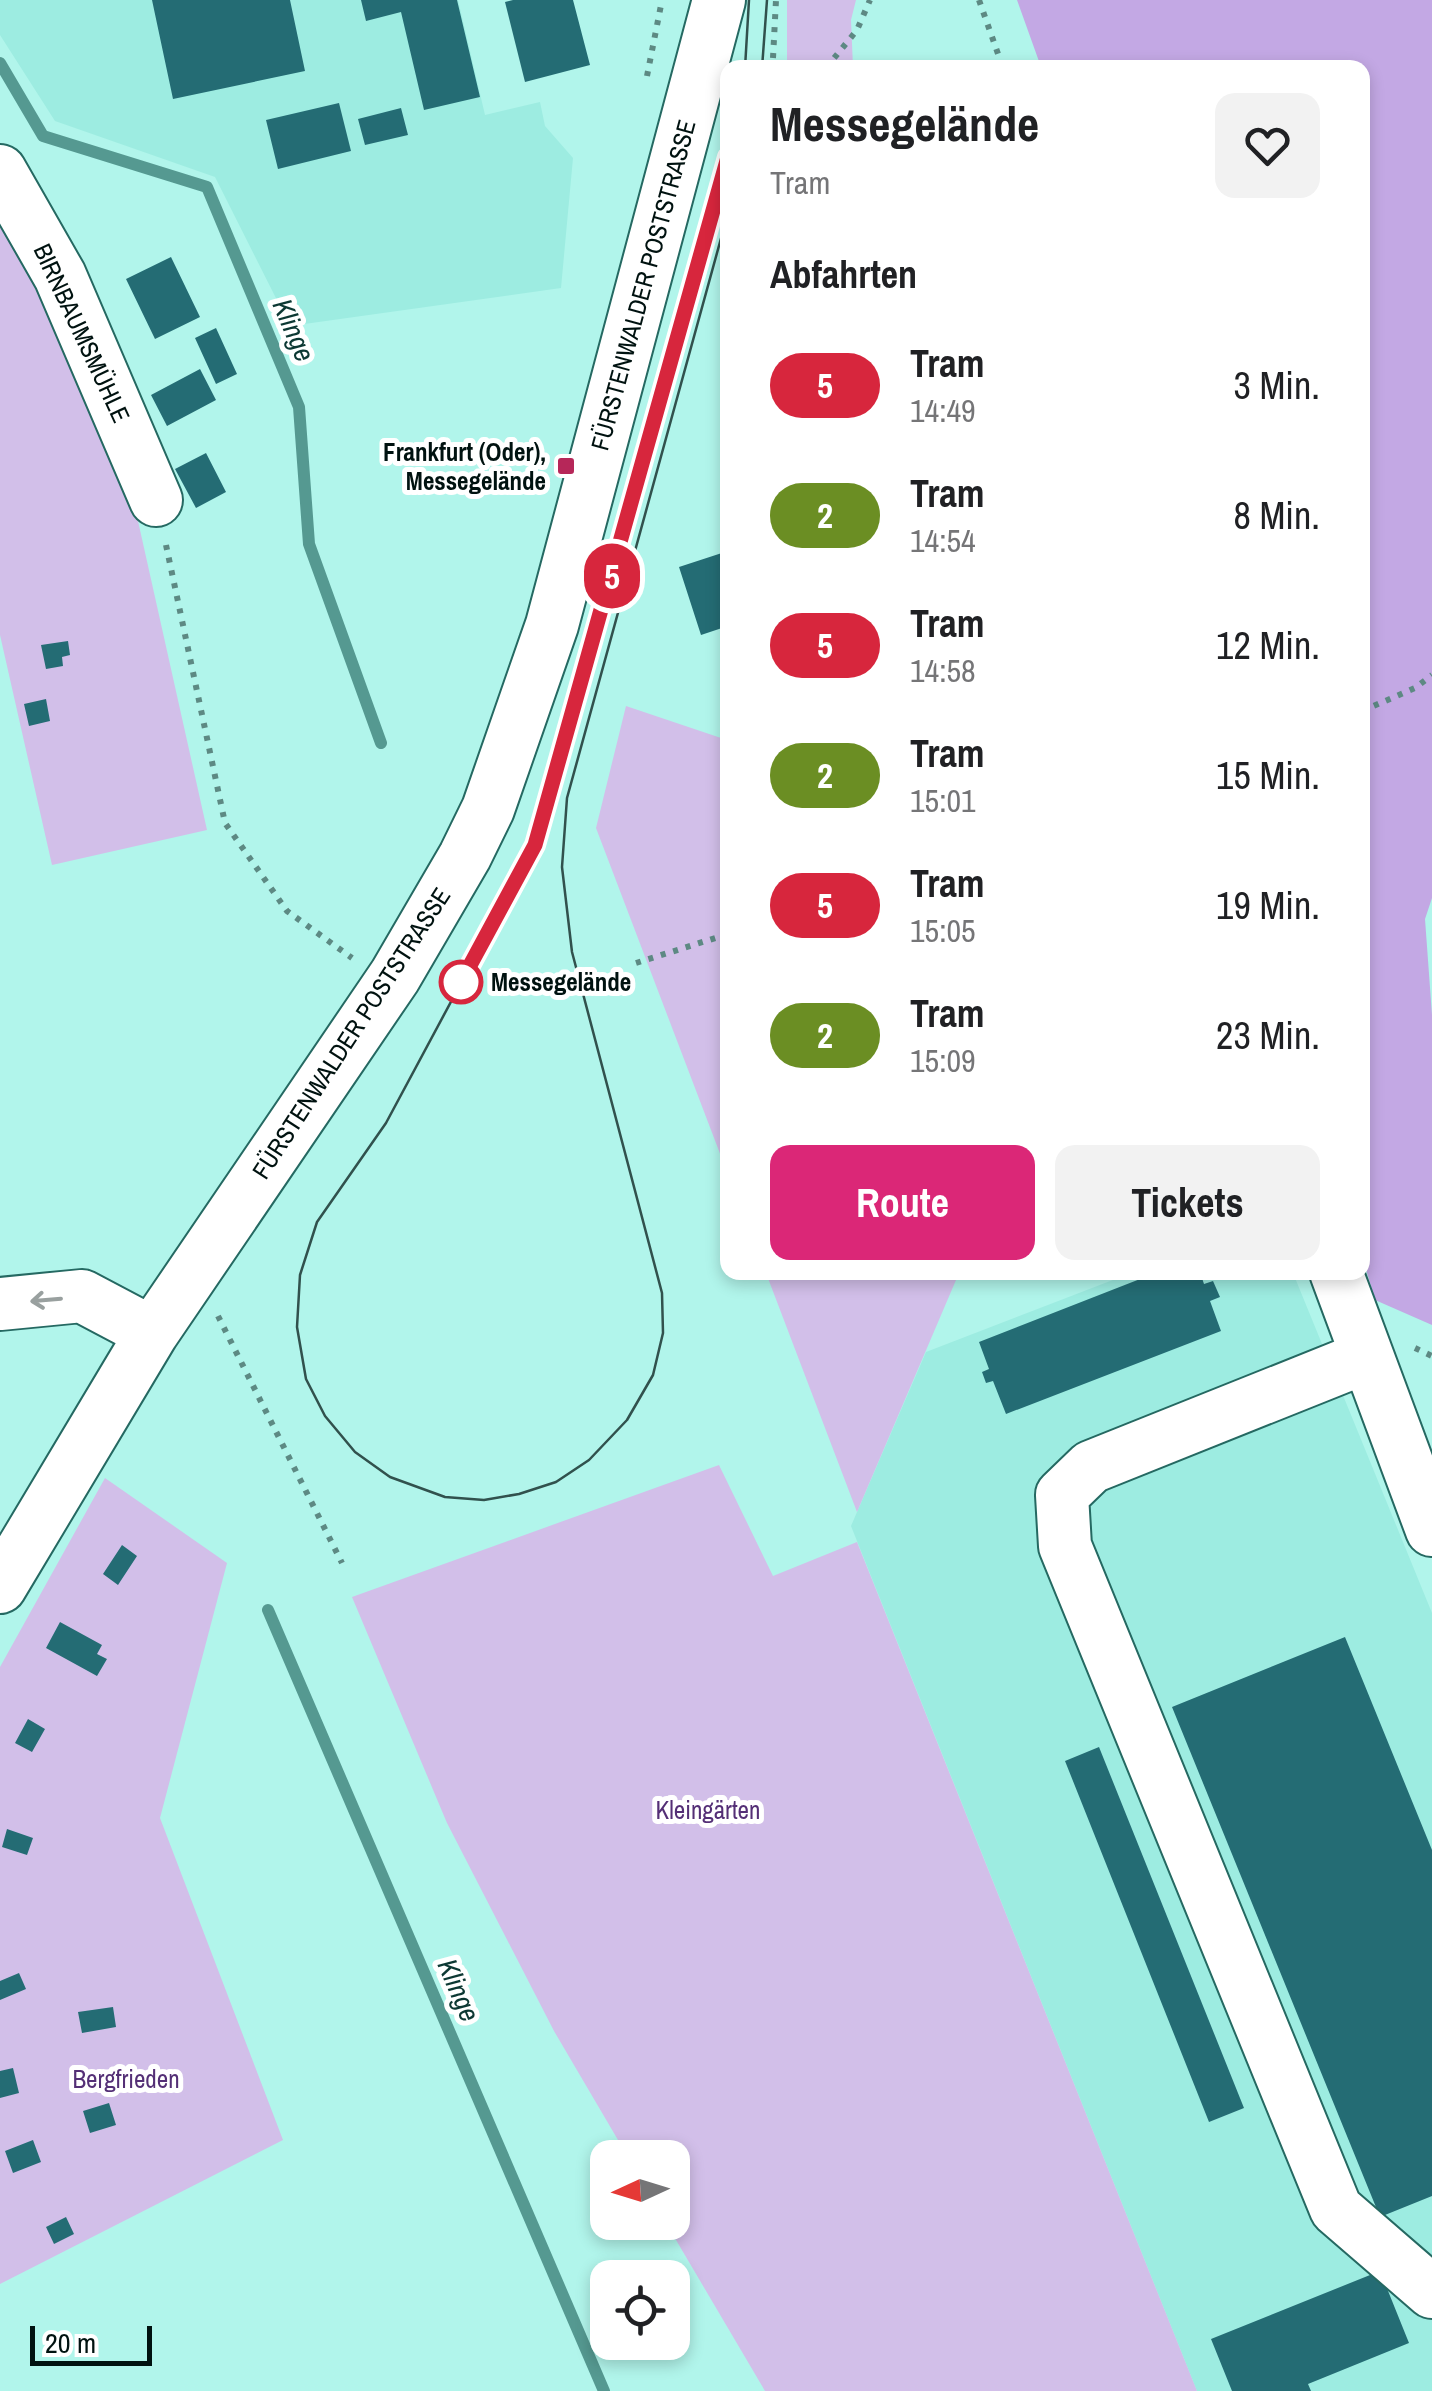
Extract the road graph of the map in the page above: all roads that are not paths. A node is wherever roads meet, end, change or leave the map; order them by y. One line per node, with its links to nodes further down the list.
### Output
1 (715, 8): 6 (street, FÜRSTENWALDER POSTSTRASSE)
2 (0, 171): 3 (street, BIRNBAUMSMÜHLE)
3 (156, 500)
4 (1339, 1280): 7 (street)
5 (0, 1304): 6 (street, one-way to 5)
6 (152, 1333): 9 (street, FÜRSTENWALDER POSTSTRASSE)
7 (1366, 1356): 8 (street); 10 (street)
8 (1432, 1530)
9 (0, 1587)
10 (1432, 2292)

